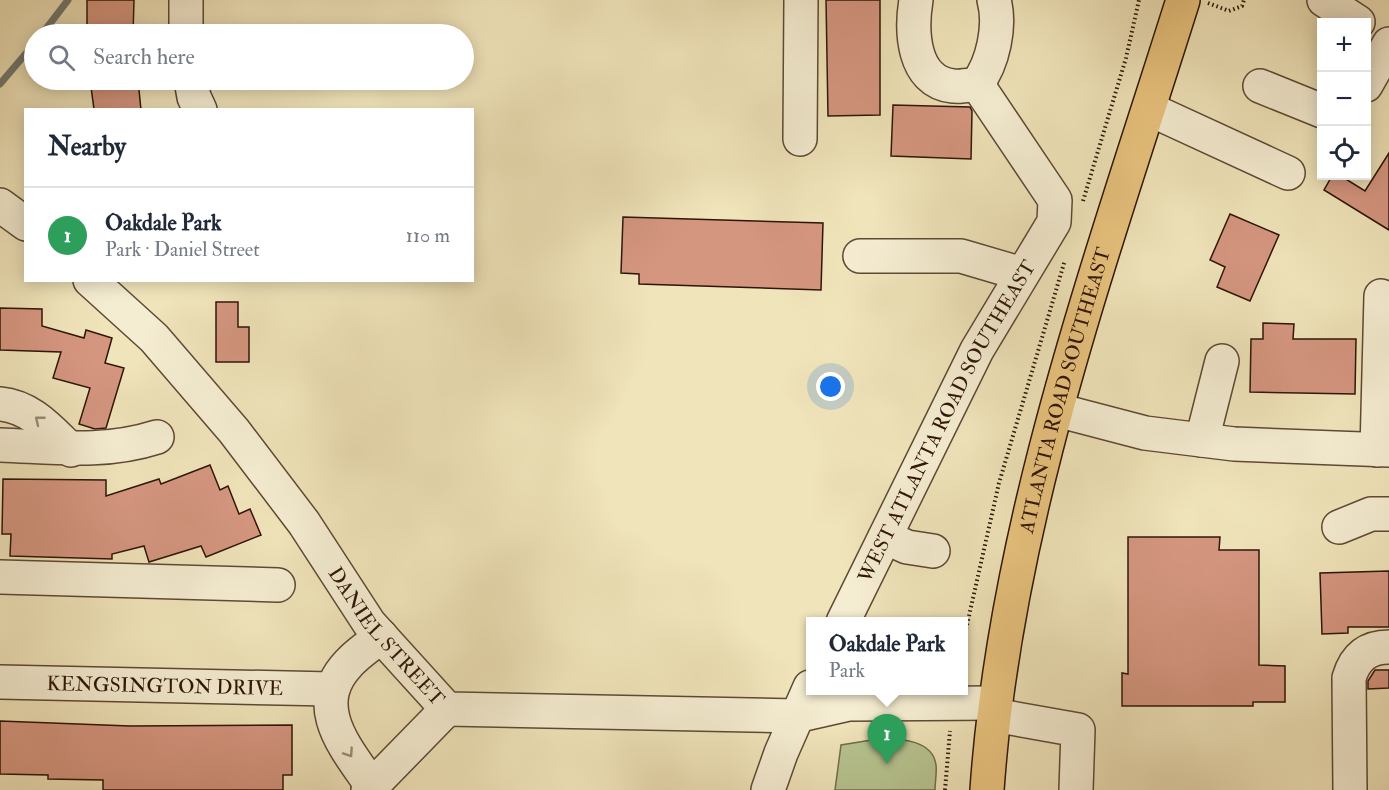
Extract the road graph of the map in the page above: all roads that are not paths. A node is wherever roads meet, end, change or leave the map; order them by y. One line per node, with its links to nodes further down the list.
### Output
1 (186, 0): 8 (street)
2 (801, 0): 18 (street)
3 (916, 0): 12 (street)
4 (994, 0): 12 (street)
5 (1183, 0): 16 (main road, ATLANTA ROAD SOUTHEAST)
6 (1324, 0): 7 (street)
7 (1352, 18)
8 (186, 24)
9 (1371, 31): 10 (street)
10 (1389, 44): 11 (street)
11 (1371, 76)
12 (977, 84): 23 (street, WEST ATLANTA ROAD SOUTHEAST)
13 (1260, 86): 17 (street)
14 (193, 90): 15 (street)
15 (199, 108)
16 (1149, 109): 19 (street); 28 (main road, ATLANTA ROAD SOUTHEAST)
17 (1317, 109)
18 (800, 139)
19 (1288, 173)
20 (0, 204): 21 (street)
21 (24, 222)
22 (860, 256): 23 (street)
23 (1023, 274): 36 (street, WEST ATLANTA ROAD SOUTHEAST)
24 (92, 282): 41 (street, DANIEL STREET)
25 (1381, 296): 33 (street)
26 (1222, 361): 30 (street)
27 (0, 404): 32 (street, one-way to 27)
28 (1057, 410): 30 (street); 47 (main road, ATLANTA ROAD SOUTHEAST)
29 (157, 437): 32 (street)
30 (1202, 440): 33 (street)
31 (0, 446): 32 (street)
32 (71, 450)
33 (1383, 450)
34 (1389, 514): 35 (street)
35 (1339, 527)
36 (885, 537): 37 (street); 40 (street, WEST ATLANTA ROAD SOUTHEAST)
37 (933, 551)
38 (0, 578): 39 (street)
39 (279, 585)
40 (845, 617)
41 (381, 636): 44 (street); 48 (street, DANIEL STREET)
42 (1389, 647): 53 (street)
43 (0, 682): 44 (street, KENGSINGTON DRIVE)
44 (331, 701): 45 (street, KENGSINGTON DRIVE); 49 (street, one-way to 49)
45 (0, 702)
46 (803, 702): 47 (street, DANIEL STREET); 48 (street, DANIEL STREET); 50 (street)
47 (994, 709): 51 (main road, ATLANTA ROAD SOUTHEAST); 52 (street, DANIEL STREET)
48 (447, 710): 49 (street)
49 (370, 788)
50 (768, 790)
51 (987, 790)
52 (1076, 790)
53 (1350, 790)

